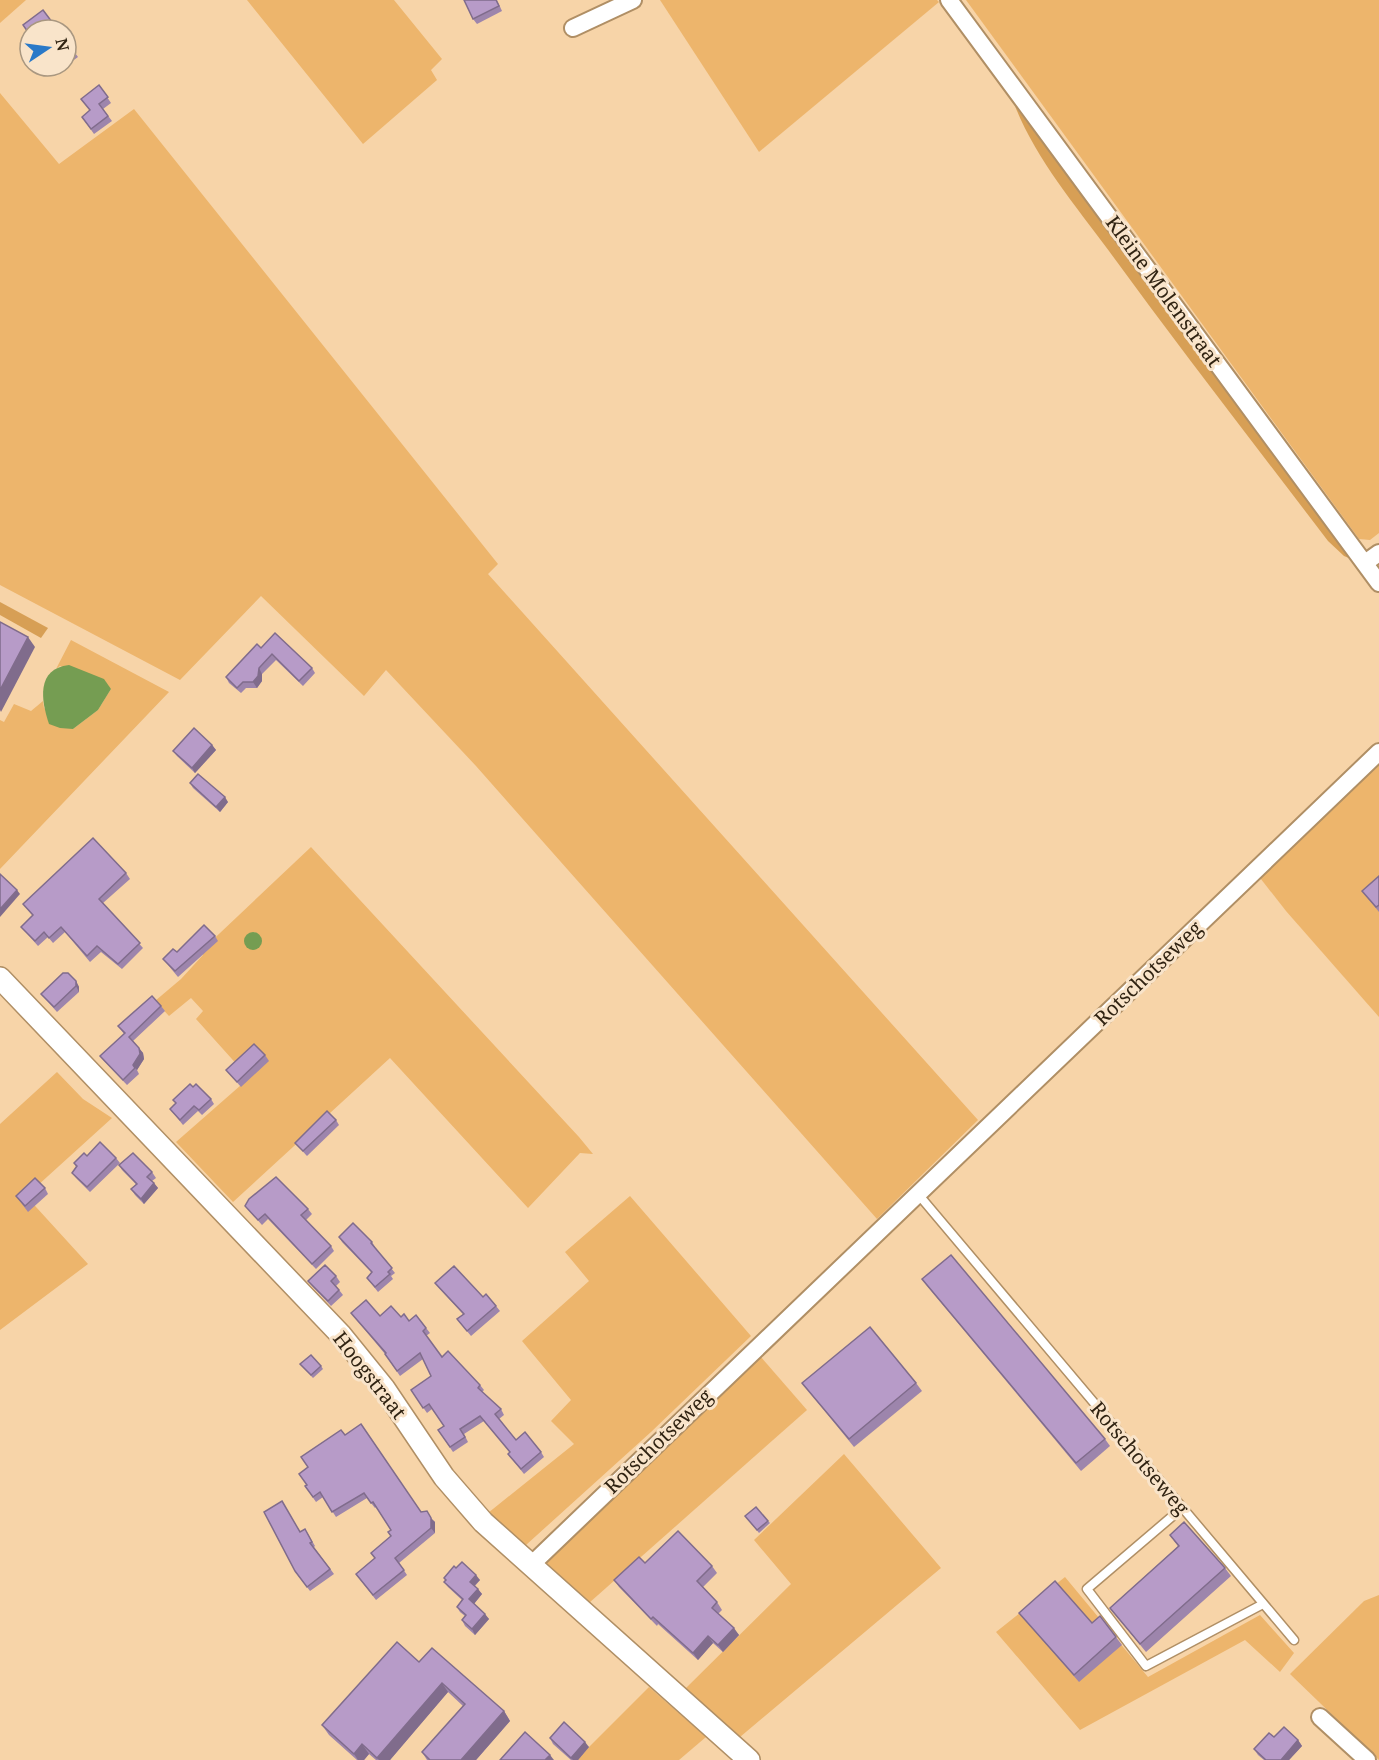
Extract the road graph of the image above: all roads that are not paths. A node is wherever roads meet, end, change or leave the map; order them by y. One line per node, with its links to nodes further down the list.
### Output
1 (633, 0): 3 (street)
2 (949, 0): 5 (street, Kleine Molenstraat)
3 (573, 27)
4 (1379, 553): 5 (street)
5 (1365, 563): 6 (street, Kleine Molenstraat)
6 (1379, 583)
7 (1379, 752): 9 (street, Rotschotseweg)
8 (0, 978): 11 (street, Hoogstraat)
9 (918, 1194): 10 (lane, Rotschotseweg); 11 (street, Rotschotseweg)
10 (1182, 1508): 12 (lane, Rotschotseweg); 12 (lane)
11 (531, 1565): 15 (street, Hoogstraat)
12 (1263, 1604): 13 (lane, Rotschotseweg)
13 (1294, 1640)
14 (1320, 1717): 16 (street)
15 (749, 1760)
16 (1367, 1760)

